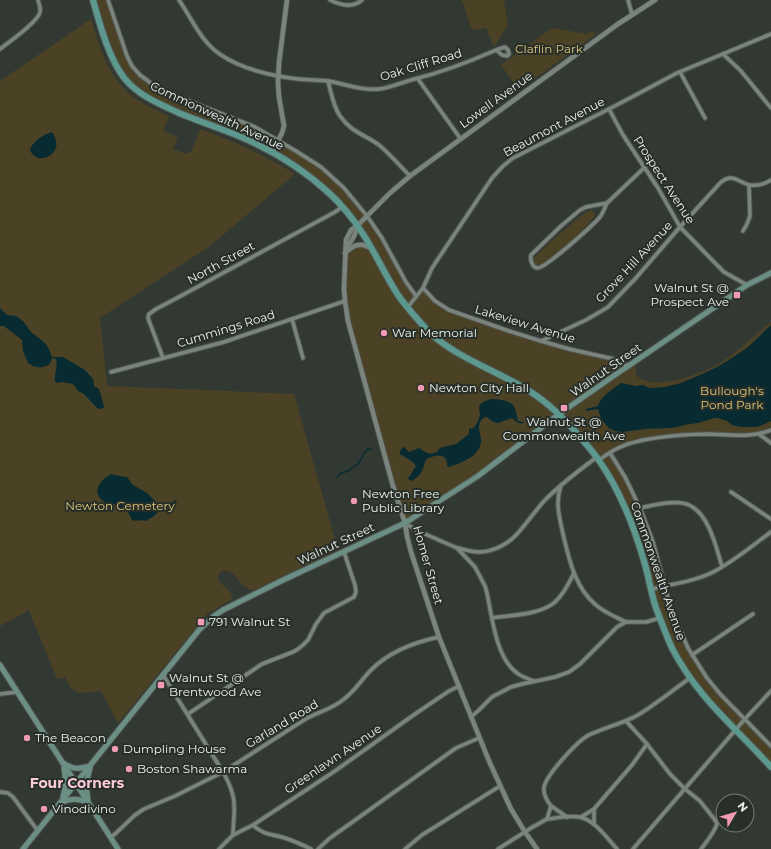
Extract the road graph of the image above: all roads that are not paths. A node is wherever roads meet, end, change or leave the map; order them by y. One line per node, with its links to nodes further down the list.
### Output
1 (38, 0): 12 (street)
2 (93, 0): 24 (main road, Commonwealth Avenue)
3 (108, 0): 23 (street, Commonwealth Avenue)
4 (179, 0): 16 (street, Oak Cliff Road)
5 (287, 0): 16 (street)
6 (330, 0): 7 (street)
7 (362, 0)
8 (628, 0): 10 (street)
9 (655, 0): 10 (street, Lowell Avenue)
10 (632, 14): 22 (street, Lowell Avenue)
11 (771, 34): 14 (street, Beaumont Avenue)
12 (0, 49)
13 (496, 50): 17 (street, Oak Cliff Road)
14 (723, 54): 15 (street, Beaumont Avenue); 20 (street)
15 (680, 72): 19 (street, Beaumont Avenue); 21 (street)
16 (278, 76): 18 (street, Oak Cliff Road); 23 (street)
17 (418, 79): 18 (street, Oak Cliff Road); 22 (street)
18 (328, 81): 26 (street)
19 (609, 108): 25 (street, Prospect Avenue); 39 (street, Beaumont Avenue)
20 (771, 108)
21 (705, 118)
22 (460, 138): 26 (street, Lowell Avenue)
23 (278, 140): 24 (street); 31 (street, Commonwealth Avenue)
24 (272, 152): 30 (main road, Commonwealth Avenue)
25 (645, 167): 29 (street); 33 (street, Prospect Avenue)
26 (410, 176): 31 (street, Lowell Avenue)
27 (771, 180): 28 (street)
28 (749, 185): 33 (street, Grove Hill Avenue); 34 (street)
29 (607, 203): 29 (street)
30 (342, 207): 32 (main road, Commonwealth Avenue); 45 (street, North Street)
31 (367, 216): 32 (street, Lowell Avenue); 40 (street, Commonwealth Avenue)
32 (357, 226): 35 (main road, Commonwealth Avenue); 36 (street, Homer Street)
33 (680, 227): 38 (street, Prospect Avenue); 44 (street, Grove Hill Avenue)
34 (742, 231)
35 (372, 249): 36 (street); 42 (main road, Commonwealth Avenue)
36 (346, 250): 41 (street, Homer Street)
37 (771, 273): 38 (main road, Walnut Street)
38 (747, 286): 47 (main road, Walnut Street)
39 (423, 288): 40 (street, Beaumont Avenue); 44 (street, Lakeview Avenue)
40 (416, 296): 42 (street, Beaumont Avenue)
41 (345, 301): 43 (street, Cummings Road); 59 (street, Homer Street)
42 (407, 308): 49 (main road, Commonwealth Avenue)
43 (292, 319): 45 (street, Cummings Road); 46 (street)
44 (541, 341): 47 (street, Lakeview Avenue)
45 (163, 358): 48 (street, Cummings Road)
46 (303, 358)
47 (628, 366): 49 (main road, Walnut Street)
48 (111, 372)
49 (559, 414): 54 (main road, Commonwealth Avenue); 59 (main road, Walnut Street)
50 (771, 430): 51 (street)
51 (759, 434): 52 (street); 53 (street)
52 (771, 443)
53 (610, 453): 54 (street); 57 (street, Commonwealth Avenue)
54 (598, 458): 55 (street); 66 (main road, Commonwealth Avenue)
55 (561, 484): 61 (street); 64 (street)
56 (731, 492): 58 (street)
57 (640, 508): 63 (street); 65 (street, Commonwealth Avenue)
58 (771, 519)
59 (406, 523): 61 (street); 62 (main road, Walnut Street); 71 (street, Homer Street)
60 (771, 532): 63 (street)
61 (457, 548): 68 (street)
62 (344, 552): 74 (main road, Walnut Street); 81 (street)
63 (722, 566): 65 (street)
64 (574, 572): 68 (street); 70 (street)
65 (664, 586): 66 (street); 72 (street, Commonwealth Avenue)
66 (652, 589): 69 (main road, Commonwealth Avenue)
67 (754, 614): 72 (street)
68 (492, 618): 76 (street)
69 (660, 618): 70 (street); 75 (main road, Commonwealth Avenue)
70 (626, 622): 76 (street)
71 (439, 637): 77 (street, Homer Street); 92 (street, Garland Road)
72 (692, 655): 83 (street, Commonwealth Avenue)
73 (0, 665): 79 (main road)
74 (163, 675): 81 (street); 90 (main road, Walnut Street)
75 (690, 678): 84 (street); 85 (main road, Commonwealth Avenue)
76 (534, 681): 82 (street)
77 (459, 686): 82 (street, Homer Street); 105 (street, Greenlawn Avenue)
78 (771, 691): 83 (street)
79 (17, 692): 80 (street); 89 (main road)
80 (0, 694)
81 (188, 714): 92 (street)
82 (471, 717): 86 (street, Homer Street)
83 (744, 720): 85 (street); 88 (street, Commonwealth Avenue)
84 (626, 721): 87 (street); 99 (street)
85 (735, 730): 91 (main road, Commonwealth Avenue); 95 (street)
86 (479, 738): 94 (street, Homer Street); 114 (street)
87 (648, 744): 95 (street); 100 (street)
88 (771, 746)
89 (62, 763): 90 (main road); 93 (main road); 97 (main road)
90 (90, 765): 93 (main road, Walnut Street); 98 (main road)
91 (771, 767)
92 (223, 772): 108 (street); 109 (street, Garland Road)
93 (75, 783): 97 (main road, Walnut Street); 98 (main road)
94 (500, 786): 107 (street, Homer Street); 115 (street)
95 (685, 789): 119 (street); 120 (street)
96 (0, 792): 106 (street)
97 (61, 802): 98 (main road); 106 (main road, Walnut Street)
98 (88, 802): 109 (main road)
99 (551, 806): 101 (street); 103 (street)
100 (594, 809): 102 (street); 104 (street)
101 (568, 817): 102 (street); 103 (street)
102 (581, 817): 104 (street)
103 (547, 819): 107 (street)
104 (594, 824): 118 (street)
105 (253, 825): 108 (street, Greenlawn Avenue); 113 (street)
106 (38, 831): 110 (main road, Walnut Street)
107 (525, 832): 116 (street); 117 (street, Homer Street)
108 (233, 835): 112 (street, Greenlawn Avenue)
109 (111, 837): 111 (main road)
110 (23, 849)
111 (118, 849)
112 (220, 849)
113 (311, 849)
114 (318, 849)
115 (405, 849)
116 (498, 849)
117 (537, 849)
118 (617, 849)
119 (633, 849)
120 (701, 849)

